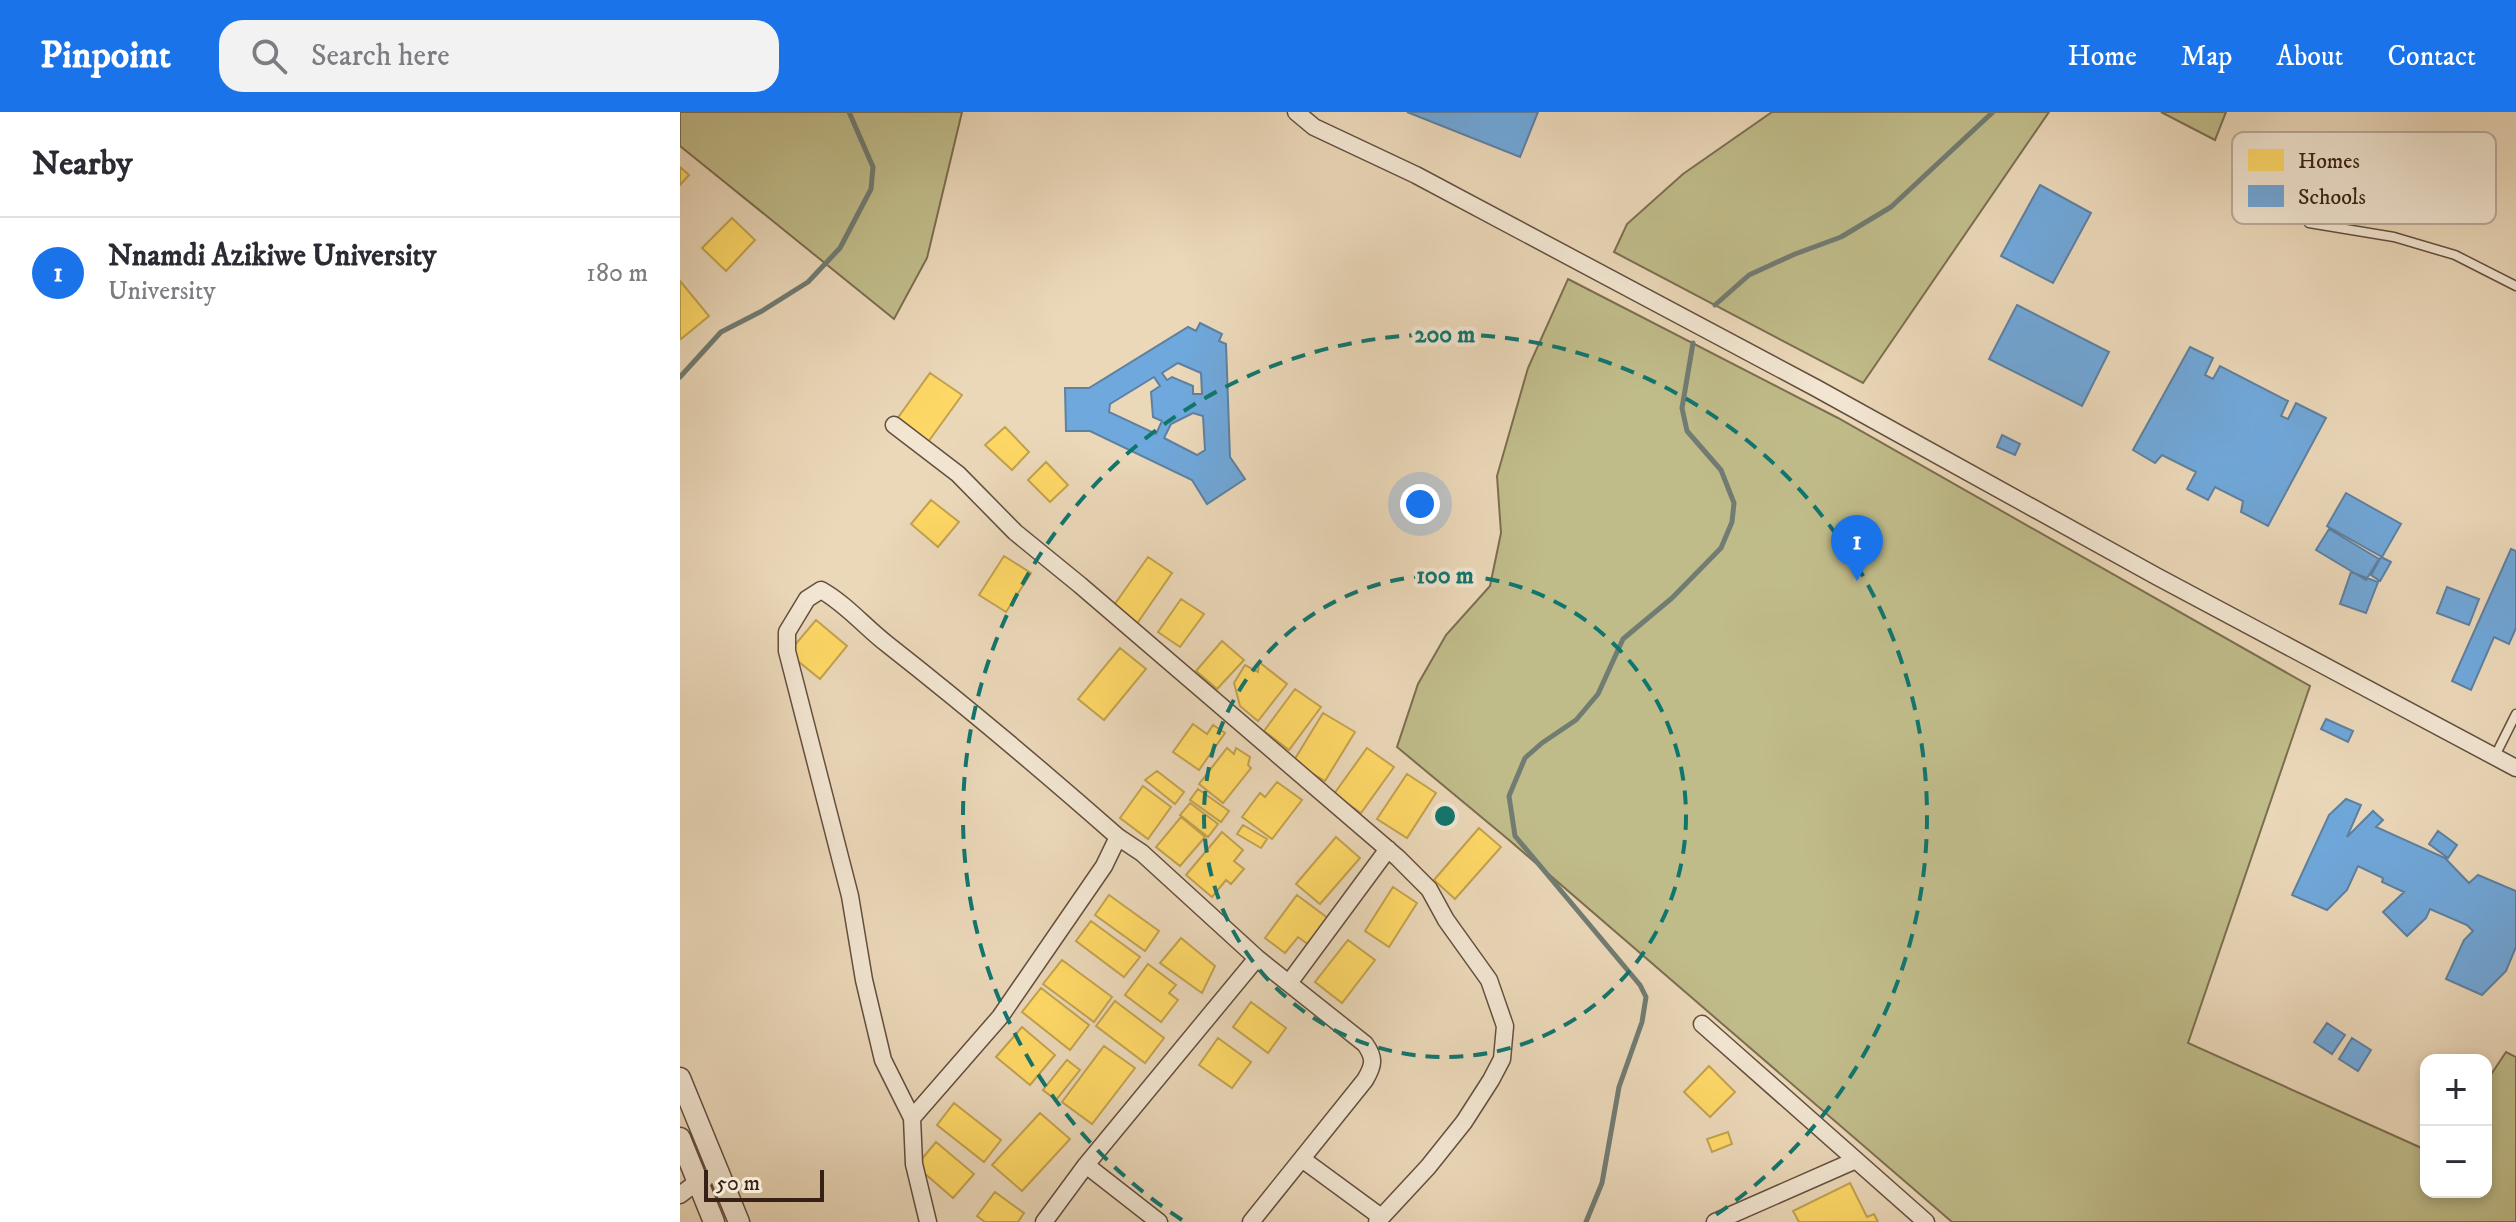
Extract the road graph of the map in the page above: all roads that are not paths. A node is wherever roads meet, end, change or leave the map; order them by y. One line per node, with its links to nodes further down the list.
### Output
1 (1296, 112): 6 (street)
2 (2315, 224): 3 (lane)
3 (2516, 286)
4 (894, 425): 9 (street)
5 (2516, 714): 6 (lane)
6 (2494, 757): 7 (street)
7 (2516, 768)
8 (1118, 837): 10 (street); 14 (street); 14 (street)
9 (1388, 849): 11 (street); 22 (street)
10 (1257, 958): 11 (street); 18 (street)
11 (1289, 983): 16 (street)
12 (1702, 1024): 17 (street)
13 (680, 1078): 19 (street)
14 (912, 1118): 25 (street)
15 (680, 1138): 20 (street)
16 (1302, 1159): 22 (street); 28 (street)
17 (1856, 1160): 29 (street); 30 (street)
18 (1086, 1165): 26 (street); 27 (street)
19 (719, 1175): 20 (street); 24 (street)
20 (697, 1182): 21 (street); 23 (street)
21 (680, 1195)
22 (1379, 1220)
23 (714, 1222)
24 (739, 1222)
25 (928, 1222)
26 (1044, 1222)
27 (1159, 1222)
28 (1251, 1222)
29 (1715, 1222)
30 (1926, 1222)

